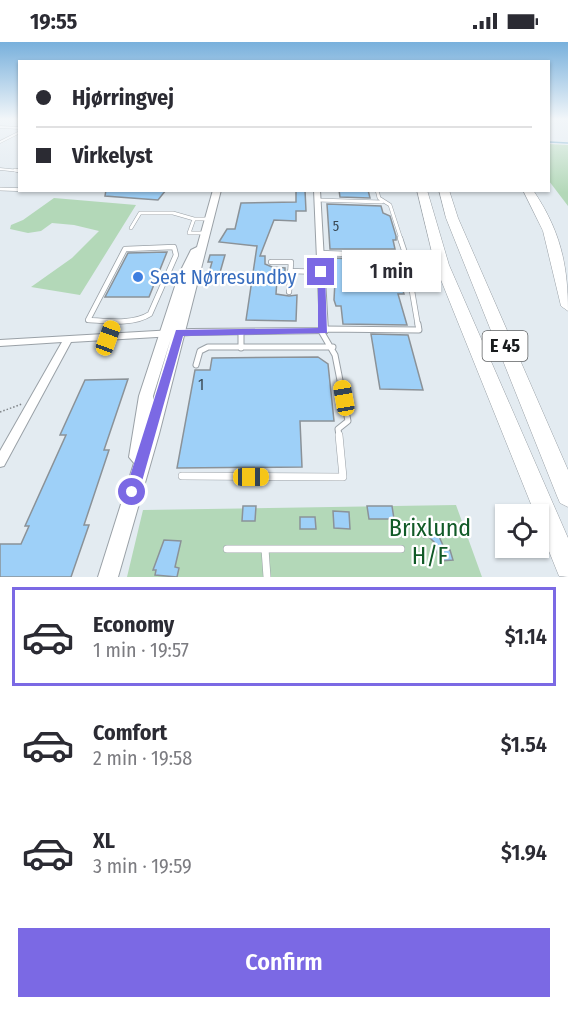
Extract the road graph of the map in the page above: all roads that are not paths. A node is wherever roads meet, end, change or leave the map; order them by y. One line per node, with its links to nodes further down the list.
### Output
1 (0, 169): 2 (lane)
2 (18, 171)
3 (0, 189): 4 (lane)
4 (18, 191)
5 (218, 192): 17 (main road)
6 (316, 192): 14 (street)
7 (378, 192): 15 (lane)
8 (418, 192): 23 (highway)
9 (423, 192): 23 (highway)
10 (431, 192): 38 (highway, E 45)
11 (445, 192): 42 (highway, E 45)
12 (529, 192): 28 (highway)
13 (538, 192): 26 (highway)
14 (317, 200): 15 (lane); 20 (street)
15 (385, 202): 21 (lane)
16 (194, 219): 17 (lane); 18 (lane); 19 (lane)
17 (208, 219): 19 (main road)
18 (131, 228)
19 (203, 236): 32 (main road)
20 (320, 253): 21 (lane); 25 (street)
21 (406, 256): 30 (lane)
22 (271, 262): 24 (lane)
23 (442, 265): 38 (highway)
24 (290, 271): 25 (lane); 27 (lane)
25 (321, 272): 30 (street)
26 (568, 284)
27 (289, 292)
28 (568, 306)
29 (114, 322): 29 (lane); 33 (lane)
30 (322, 330): 31 (street); 36 (lane)
31 (241, 332): 32 (street); 37 (lane)
32 (172, 333): 33 (street); 47 (main road)
33 (108, 338): 34 (street)
34 (68, 341): 35 (street); 40 (street)
35 (0, 343)
36 (333, 347): 37 (lane); 41 (lane)
37 (241, 348): 39 (lane)
38 (475, 348): 46 (highway, E 45)
39 (196, 365)
40 (0, 462)
41 (182, 476)
42 (568, 496)
43 (227, 549): 44 (lane)
44 (265, 549): 45 (lane); 48 (lane)
45 (401, 549)
46 (568, 567)
47 (108, 577)
48 (267, 577)

